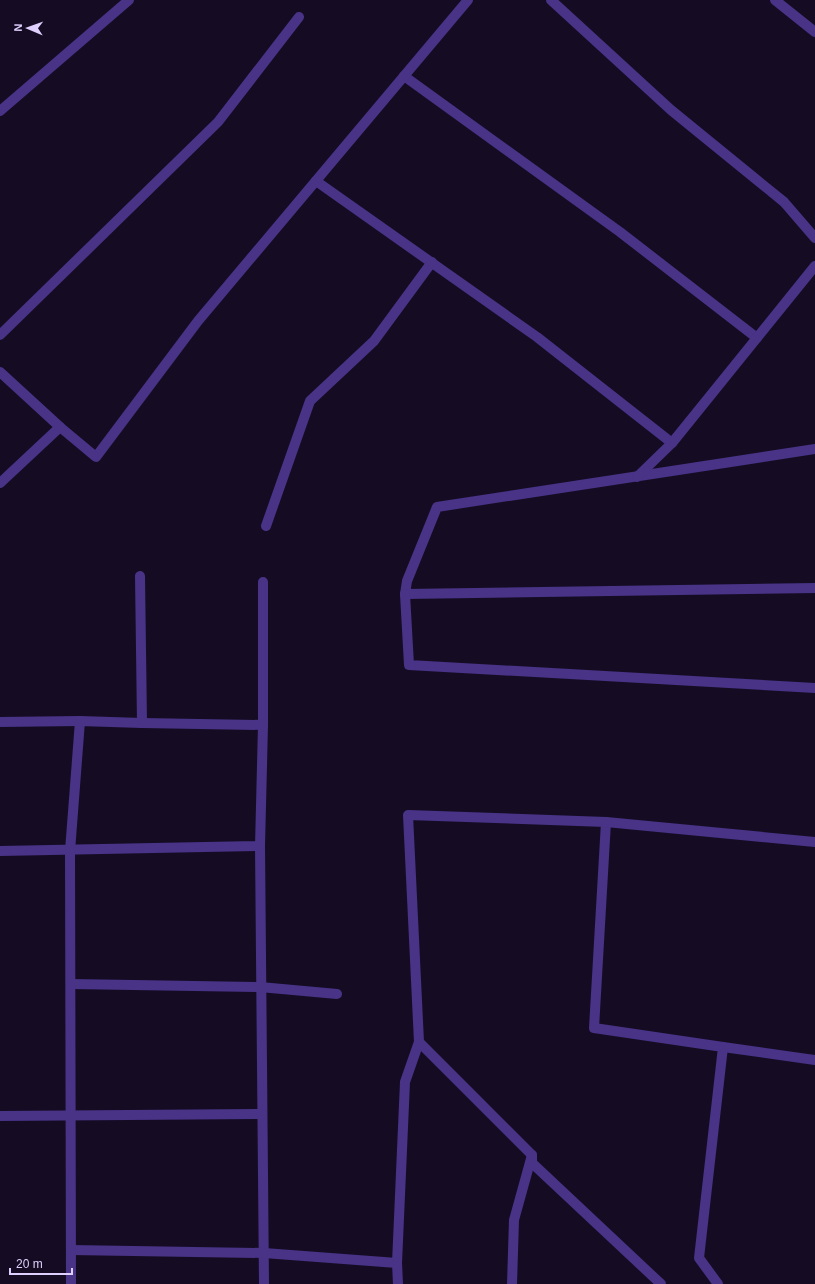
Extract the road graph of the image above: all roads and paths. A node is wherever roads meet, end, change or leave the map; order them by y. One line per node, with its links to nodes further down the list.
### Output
1 (129, 0): 8 (street)
2 (468, 0): 7 (street)
3 (551, 0): 10 (street)
4 (775, 0): 6 (street)
5 (299, 17): 13 (street)
6 (815, 32)
7 (404, 76): 9 (street); 14 (street)
8 (0, 111)
9 (316, 181): 11 (street); 16 (street)
10 (815, 238)
11 (432, 262): 17 (street); 21 (street)
12 (815, 266): 14 (street)
13 (0, 336)
14 (757, 338): 17 (street)
15 (0, 372): 16 (street)
16 (60, 427): 20 (street)
17 (672, 443): 19 (street)
18 (815, 449): 19 (street)
19 (637, 477): 25 (street)
20 (0, 483)
21 (266, 526)
22 (140, 576): 29 (street)
23 (263, 582): 30 (street)
24 (815, 588): 25 (street)
25 (405, 594): 26 (street)
26 (815, 688)
27 (80, 721): 28 (street); 29 (street); 35 (street)
28 (0, 722)
29 (142, 723): 30 (street)
30 (263, 725): 33 (street)
31 (606, 822): 32 (street); 39 (street); 40 (street)
32 (815, 842)
33 (260, 846): 35 (street); 37 (street)
34 (0, 851): 35 (street)
35 (70, 851): 36 (street)
36 (70, 984): 37 (street); 43 (street)
37 (260, 987): 38 (street); 42 (street)
38 (337, 994)
39 (419, 1042): 45 (street); 48 (street)
40 (723, 1047): 41 (street); 54 (street)
41 (815, 1060)
42 (262, 1114): 43 (street); 47 (street)
43 (71, 1115): 44 (street); 46 (street)
44 (0, 1116)
45 (532, 1155): 52 (street); 53 (street)
46 (71, 1250): 47 (street); 49 (street)
47 (264, 1253): 48 (street); 50 (street)
48 (397, 1262): 51 (street)
49 (71, 1284)
50 (264, 1284)
51 (398, 1284)
52 (512, 1284)
53 (661, 1284)
54 (718, 1284)

